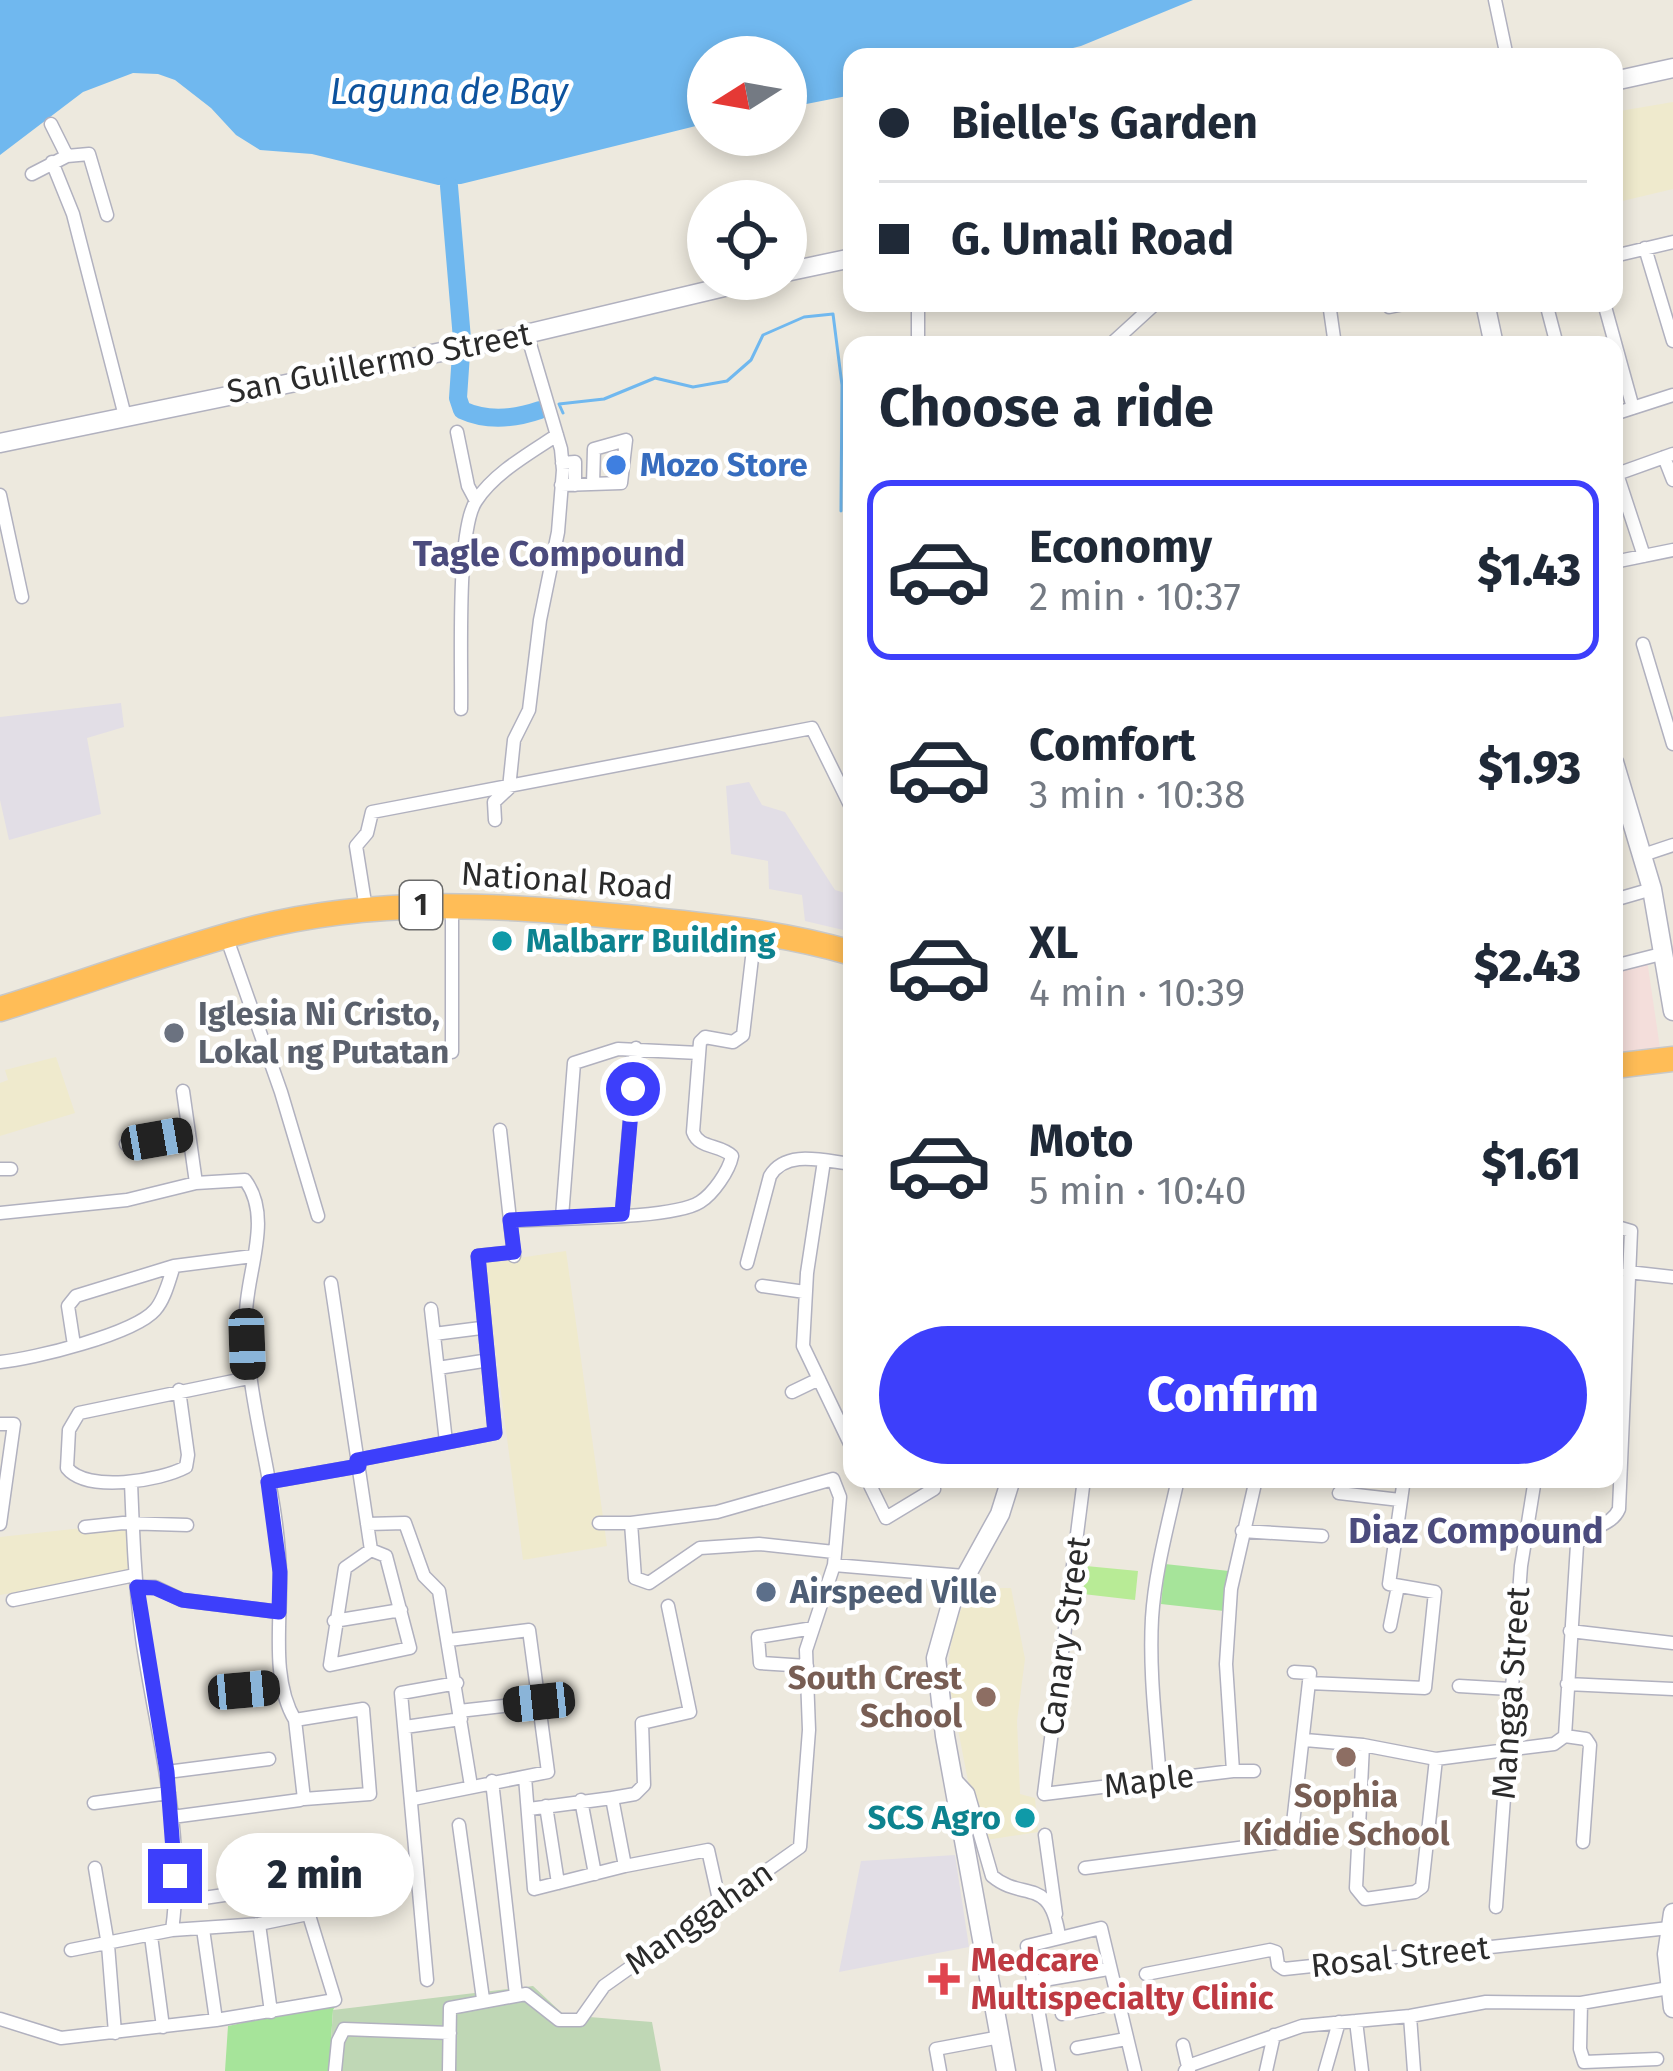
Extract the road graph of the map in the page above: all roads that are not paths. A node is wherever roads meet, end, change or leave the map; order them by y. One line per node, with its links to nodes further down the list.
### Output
1 (1495, 0): 2 (street)
2 (1505, 48)
3 (1673, 68): 4 (street)
4 (1623, 79)
5 (52, 124): 6 (street)
6 (67, 156): 7 (street); 9 (street)
7 (52, 162): 8 (street); 24 (street)
8 (32, 173)
9 (107, 215)
10 (1673, 242): 11 (street)
11 (1645, 248): 12 (street); 19 (street)
12 (1623, 254)
13 (843, 260): 14 (street)
14 (807, 268)
15 (687, 296): 17 (street, San Guillermo Street)
16 (1146, 312): 18 (street)
17 (527, 334): 24 (street, San Guillermo Street); 26 (street)
18 (1120, 336)
19 (1673, 341)
20 (1623, 372): 22 (street)
21 (1673, 395): 22 (street)
22 (1633, 408): 23 (street)
23 (1623, 411)
24 (125, 416): 27 (street, San Guillermo Street)
25 (457, 432): 35 (street)
26 (557, 435): 32 (street); 35 (street)
27 (0, 442)
28 (1668, 455): 29 (street); 30 (street)
29 (1623, 472)
30 (1673, 480)
31 (593, 484): 32 (street)
32 (568, 485): 43 (street)
33 (1623, 492): 37 (street)
34 (0, 495): 39 (street)
35 (476, 501): 41 (street)
36 (1673, 550): 37 (street)
37 (1644, 556): 38 (street)
38 (1623, 560)
39 (22, 597)
40 (1643, 644): 42 (street)
41 (461, 709)
42 (1673, 744)
43 (509, 788): 45 (street); 46 (street); 54 (street)
44 (1623, 790): 47 (street)
45 (843, 791)
46 (495, 820)
47 (1634, 825): 48 (street); 50 (street)
48 (1623, 828)
49 (1673, 845): 50 (street)
50 (1643, 855): 51 (street)
51 (1652, 889): 52 (street); 58 (street)
52 (1623, 897)
53 (452, 904): 54 (highway, National Road / 1); 55 (highway, National Road / 1); 63 (street)
54 (366, 909): 56 (highway, National Road / 1)
55 (755, 932): 57 (highway, National Road / 1); 64 (street)
56 (226, 936): 60 (highway, National Road / 1); 76 (street)
57 (843, 951)
58 (1666, 952): 59 (street); 61 (street)
59 (1623, 964)
60 (0, 1009)
61 (1673, 1011)
62 (636, 1048): 64 (street); 75 (street); 77 (street)
63 (452, 1052)
64 (699, 1053): 75 (street)
65 (1673, 1059): 66 (highway)
66 (1623, 1065)
67 (183, 1091): 69 (street)
68 (500, 1130): 78 (street)
69 (189, 1133): 70 (street); 73 (street)
70 (126, 1144)
71 (824, 1161): 72 (street); 81 (street); 87 (street)
72 (843, 1163)
73 (196, 1183): 74 (street); 80 (street)
74 (0, 1213)
75 (622, 1214): 77 (street)
76 (319, 1216)
77 (562, 1217): 78 (street)
78 (510, 1220): 102 (street)
79 (1623, 1229): 83 (street)
80 (253, 1256): 82 (street); 96 (street)
81 (747, 1263)
82 (174, 1266): 92 (street); 92 (street)
83 (1628, 1272): 84 (street); 89 (street)
84 (1673, 1277)
85 (331, 1283): 103 (street)
86 (762, 1286): 87 (street)
87 (805, 1292): 97 (street)
88 (431, 1309): 91 (street)
89 (1623, 1309)
90 (481, 1328): 91 (street)
91 (434, 1334): 95 (street)
92 (74, 1345): 93 (street)
93 (1, 1358)
94 (482, 1361): 95 (street)
95 (438, 1368): 102 (street)
96 (248, 1378): 98 (street); 105 (street)
97 (819, 1379): 99 (street); 101 (street)
98 (179, 1390): 104 (street); 104 (street)
99 (792, 1392)
100 (0, 1424): 115 (street)
101 (843, 1429)
102 (446, 1442): 103 (street)
103 (358, 1463): 105 (street); 122 (street)
104 (130, 1482): 118 (street)
105 (268, 1482): 137 (street)
106 (872, 1488): 107 (street)
107 (926, 1488)
108 (1008, 1488): 131 (street)
109 (1083, 1488): 173 (street, Canary Street)
110 (1176, 1488): 169 (street)
111 (1254, 1488): 125 (street)
112 (1402, 1488): 117 (street)
113 (1533, 1488): 153 (street, Mangga Street)
114 (1619, 1488): 141 (street)
115 (3, 1491): 121 (street)
116 (1339, 1493): 117 (street)
117 (1400, 1500): 127 (street)
118 (133, 1523): 123 (street); 124 (street); 132 (street)
119 (599, 1523): 120 (street)
120 (632, 1523): 130 (street); 130 (street, Manggahan)
121 (0, 1524)
122 (367, 1524): 129 (street); 142 (street)
123 (188, 1525)
124 (86, 1527)
125 (1242, 1532): 128 (street); 164 (street)
126 (1365, 1532): 127 (street)
127 (1395, 1534): 133 (street)
128 (1322, 1536)
129 (371, 1550): 136 (street); 138 (street)
130 (834, 1558): 131 (street); 140 (street, Manggahan)
131 (964, 1576): 168 (street)
132 (136, 1581): 134 (street); 137 (street); 165 (street)
133 (1398, 1586): 139 (street); 147 (street)
134 (13, 1600)
135 (668, 1606): 175 (street)
136 (401, 1610): 138 (street); 138 (street)
137 (279, 1612): 149 (street)
138 (334, 1621)
139 (1390, 1626)
140 (813, 1628): 144 (street, Manggahan); 144 (street)
141 (1570, 1631): 143 (street); 148 (street)
142 (449, 1640): 146 (street); 154 (street)
143 (1673, 1643)
144 (807, 1666): 193 (street, Manggahan)
145 (1294, 1672): 147 (street)
146 (457, 1683): 155 (street); 157 (street)
147 (1310, 1683): 159 (street)
148 (1568, 1684): 151 (street); 158 (street)
149 (280, 1686): 152 (street); 156 (street)
150 (1459, 1686): 153 (street)
151 (1673, 1689)
152 (244, 1690)
153 (1510, 1690): 161 (street, Mangga Street)
154 (539, 1702): 155 (street); 167 (street)
155 (460, 1715): 157 (street); 171 (street)
156 (295, 1720): 156 (street)
157 (405, 1727): 174 (street)
158 (1565, 1736): 161 (street); 184 (street)
159 (1305, 1740): 160 (street); 187 (street)
160 (1363, 1745): 163 (street); 163 (street)
161 (1505, 1749): 163 (street); 194 (street, Mangga Street)
162 (269, 1759): 165 (street)
163 (1436, 1759)
164 (1233, 1771): 166 (street, Maple); 169 (street, Maple)
165 (167, 1772): 172 (street)
166 (1254, 1772)
167 (525, 1777): 170 (street); 180 (street)
168 (953, 1777): 196 (street); 225 (street)
169 (1160, 1779): 173 (street, Maple)
170 (492, 1781): 171 (street); 209 (street)
171 (471, 1786): 174 (street)
172 (169, 1792): 178 (street); 181 (street)
173 (1044, 1794)
174 (412, 1798): 207 (street)
175 (612, 1798): 177 (street); 185 (street)
176 (300, 1800): 181 (street)
177 (581, 1800): 179 (street); 188 (street)
178 (94, 1804)
179 (546, 1806): 180 (street); 190 (street)
180 (530, 1810): 190 (street)
181 (172, 1817): 192 (street)
182 (459, 1825): 211 (street)
183 (1045, 1835): 196 (street)
184 (1583, 1842)
185 (625, 1866): 188 (street); 193 (street)
186 (95, 1868): 203 (street)
187 (1085, 1868)
188 (596, 1874): 190 (street)
189 (316, 1875): 195 (street)
190 (558, 1883)
191 (265, 1889): 192 (street)
192 (176, 1902): 200 (street)
193 (720, 1904): 209 (street, Manggahan)
194 (1496, 1907)
195 (308, 1912): 198 (street); 214 (street)
196 (1056, 1915): 202 (street)
197 (1671, 1920): 206 (street, Rosal Street); 210 (street)
198 (259, 1924): 199 (street); 214 (street)
199 (203, 1929): 200 (street); 218 (street)
200 (172, 1930): 201 (street)
201 (151, 1936): 203 (street); 221 (street)
202 (1059, 1936): 205 (street); 208 (street)
203 (108, 1945): 204 (street); 222 (street)
204 (70, 1950)
205 (1108, 1969): 208 (street); 213 (street)
206 (1145, 1974)
207 (427, 1980)
208 (1032, 1982): 235 (street)
209 (516, 1995): 211 (street)
210 (1671, 1998): 212 (street)
211 (483, 1999): 223 (street)
212 (1581, 2002): 216 (street); 229 (street)
213 (1117, 2003): 215 (street); 226 (street)
214 (271, 2012): 218 (street)
215 (1062, 2014)
216 (1410, 2016): 219 (street); 240 (street)
217 (0, 2019): 222 (street)
218 (216, 2020): 221 (street)
219 (1356, 2021): 220 (street); 239 (street)
220 (1339, 2022): 224 (street); 238 (street)
221 (163, 2027): 222 (street)
222 (115, 2033)
223 (450, 2033): 231 (street); 232 (street)
224 (1274, 2035): 230 (street); 237 (street)
225 (1000, 2037): 233 (street); 234 (street)
226 (1126, 2038): 228 (street); 236 (street)
227 (1183, 2045): 230 (street)
228 (1077, 2048)
229 (1657, 2059)
230 (1187, 2069)
231 (335, 2071)
232 (449, 2071)
233 (940, 2071)
234 (1006, 2071)
235 (1049, 2071)
236 (1135, 2071)
237 (1266, 2071)
238 (1325, 2071)
239 (1362, 2071)
240 (1414, 2071)

